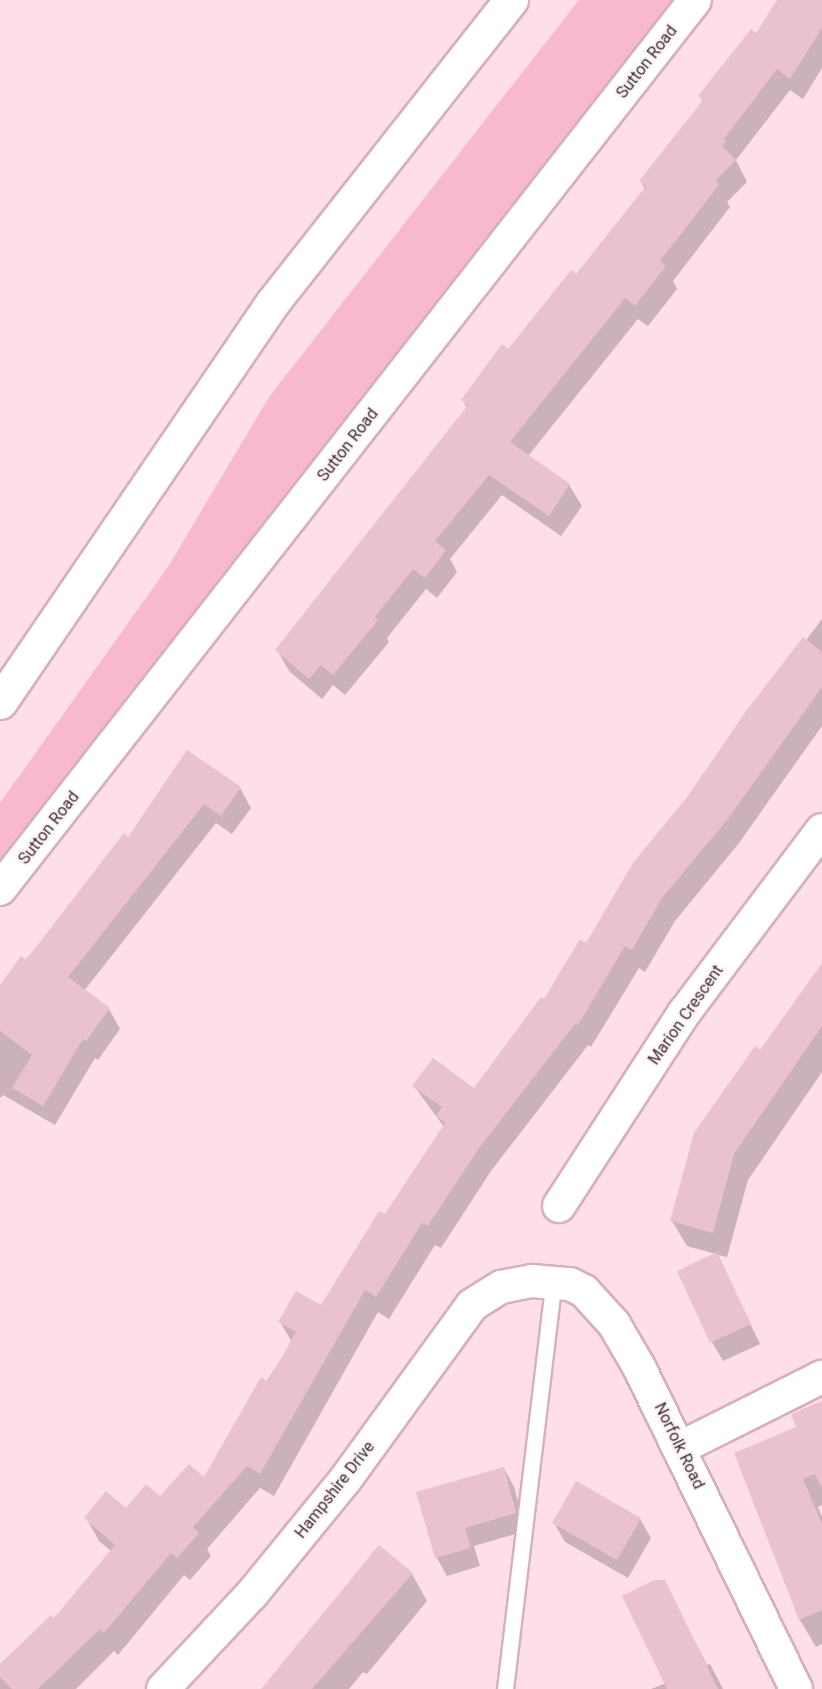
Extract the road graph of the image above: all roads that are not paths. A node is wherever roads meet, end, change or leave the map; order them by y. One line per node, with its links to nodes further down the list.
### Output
1 (511, 0): 3 (main road)
2 (695, 0): 5 (street, Sutton Road)
3 (0, 702)
4 (822, 830): 6 (street, Marion Crescent)
5 (0, 889)
6 (559, 1206)
7 (554, 1281): 8 (street, Norfolk Road); 10 (street, Norfolk Road); 12 (lane)
8 (501, 1287): 11 (street, Hampshire Drive)
9 (822, 1377): 10 (street)
10 (680, 1448): 13 (street, Norfolk Road)
11 (163, 1689)
12 (505, 1689)
13 (796, 1689)

